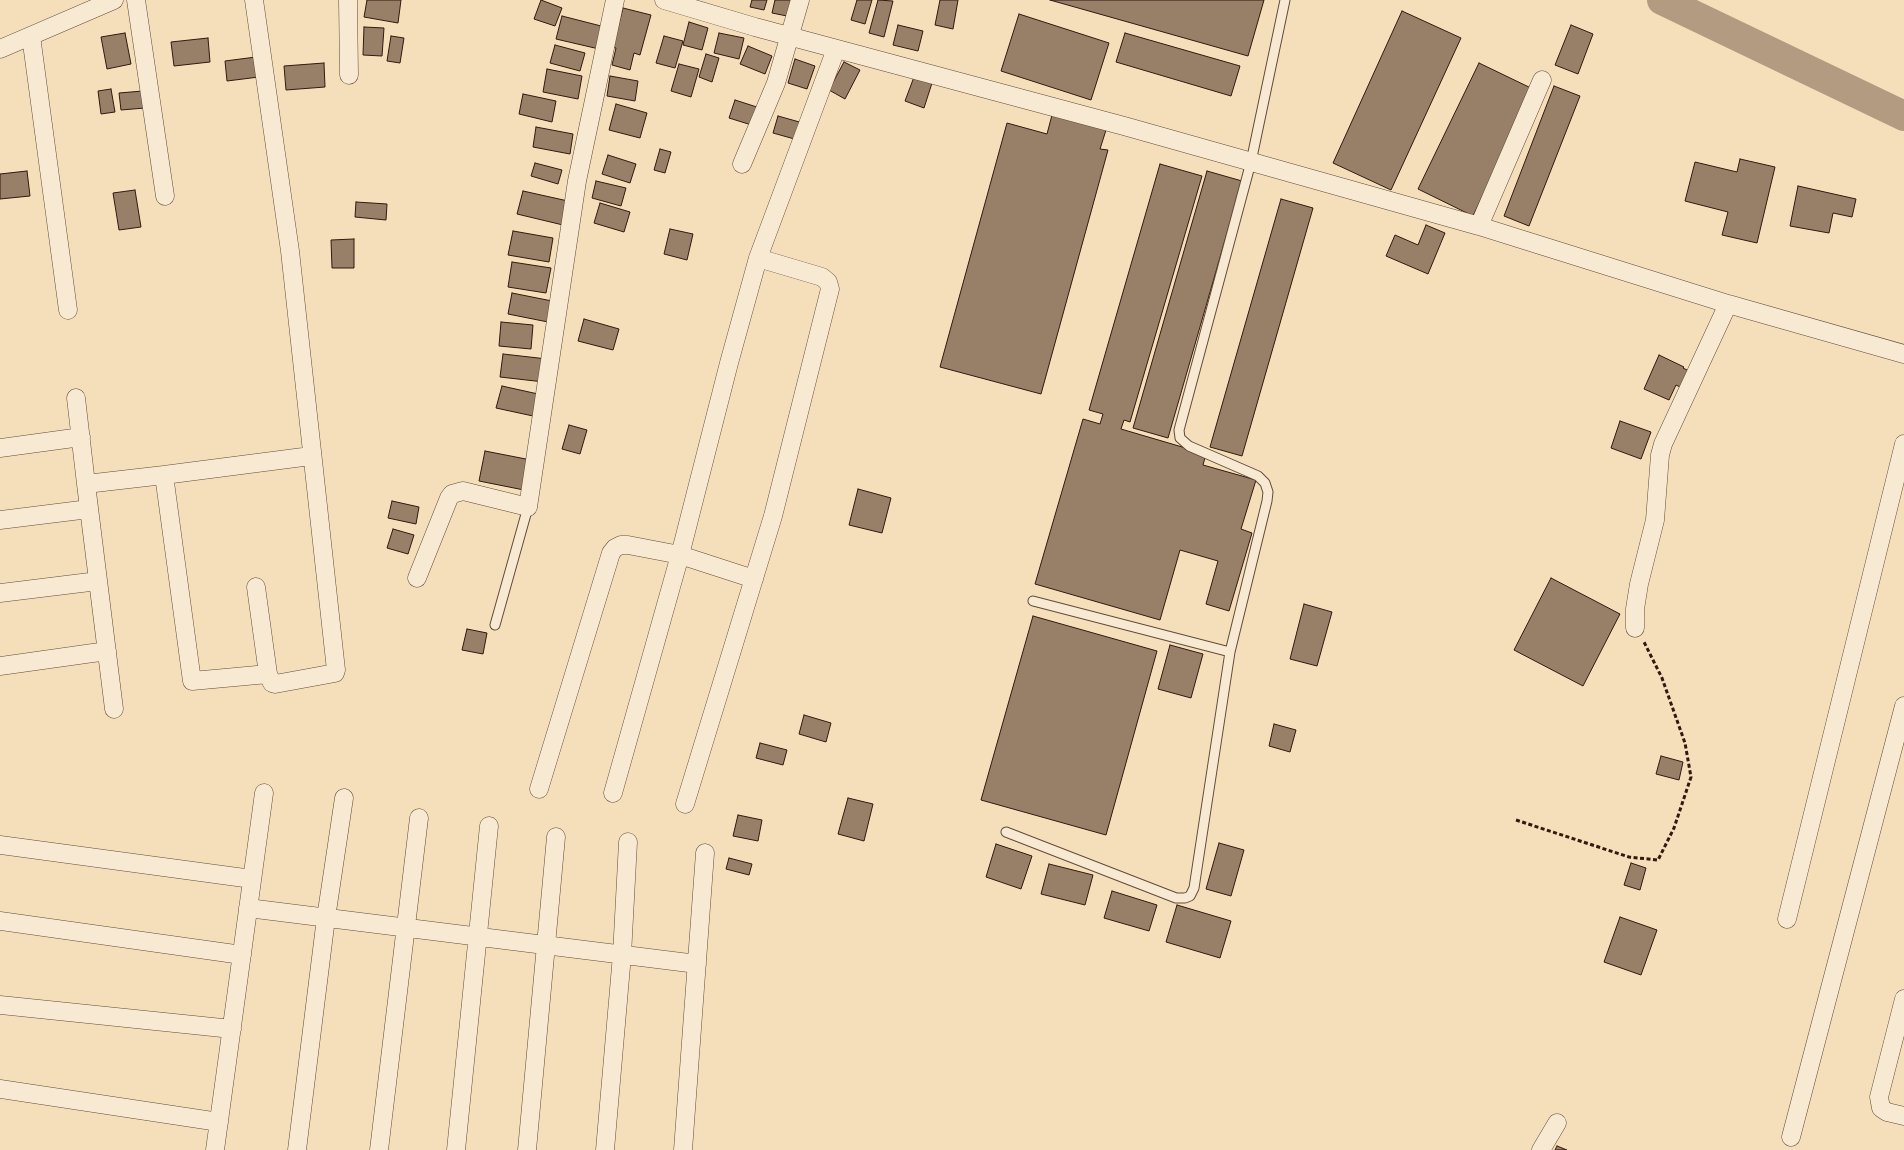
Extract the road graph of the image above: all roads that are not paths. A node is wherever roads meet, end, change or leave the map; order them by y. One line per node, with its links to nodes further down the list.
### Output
1 (114, 0): 10 (street)
2 (136, 0): 18 (street)
3 (254, 0): 28 (street)
4 (348, 0): 14 (street)
5 (615, 0): 32 (street)
6 (664, 0): 9 (street)
7 (800, 0): 11 (street)
8 (1285, 0): 16 (lane)
9 (707, 6): 11 (street)
10 (31, 36): 12 (street); 22 (street)
11 (789, 36): 13 (street); 17 (street)
12 (0, 49)
13 (836, 49): 16 (street); 20 (street)
14 (349, 74)
15 (1542, 80): 19 (street)
16 (1251, 162): 19 (street); 45 (lane)
17 (742, 164)
18 (166, 196)
19 (1480, 226): 21 (street)
20 (758, 258): 35 (street); 37 (street)
21 (1728, 304): 23 (street); 43 (street)
22 (68, 310)
23 (1904, 354)
24 (76, 398): 25 (street)
25 (80, 437): 27 (street); 30 (street)
26 (1904, 444): 31 (street)
27 (0, 448)
28 (312, 456): 29 (street); 47 (street)
29 (164, 476): 30 (street); 47 (street)
30 (86, 484): 33 (street)
31 (1898, 499): 65 (street)
32 (528, 507): 36 (street); 42 (lane)
33 (90, 509): 34 (street); 38 (street)
34 (0, 520)
35 (680, 555): 37 (street); 50 (street); 51 (street)
36 (417, 578)
37 (754, 579): 54 (street)
38 (98, 581): 40 (street); 44 (street)
39 (256, 587): 47 (street)
40 (0, 593)
41 (1033, 601): 45 (lane)
42 (495, 625)
43 (1635, 628)
44 (107, 651): 46 (street); 49 (street)
45 (1230, 652): 57 (lane)
46 (0, 666)
47 (268, 674)
48 (1904, 706): 80 (street)
49 (114, 709)
50 (538, 789)
51 (613, 793)
52 (264, 794): 62 (street)
53 (344, 798): 64 (street)
54 (685, 804)
55 (419, 818): 67 (street)
56 (489, 826): 68 (street)
57 (1006, 832)
58 (556, 837): 69 (street)
59 (628, 842): 70 (street)
60 (0, 845): 62 (street)
61 (705, 853): 72 (street)
62 (252, 879): 63 (street)
63 (248, 908): 64 (street); 71 (street)
64 (326, 918): 67 (street); 82 (street)
65 (1787, 919)
66 (0, 921): 71 (street)
67 (405, 928): 68 (street); 83 (street)
68 (478, 937): 69 (street); 84 (street)
69 (546, 946): 70 (street); 85 (street)
70 (622, 954): 72 (street); 86 (street)
71 (242, 955): 75 (street)
72 (697, 964): 87 (street)
73 (1904, 999): 77 (street)
74 (0, 1005): 75 (street)
75 (232, 1029): 78 (street)
76 (0, 1090): 78 (street)
77 (1904, 1116)
78 (219, 1122): 81 (street)
79 (1557, 1123): 88 (street)
80 (1791, 1137)
81 (215, 1150)
82 (297, 1150)
83 (378, 1150)
84 (456, 1150)
85 (527, 1150)
86 (605, 1150)
87 (683, 1150)
88 (1541, 1150)

